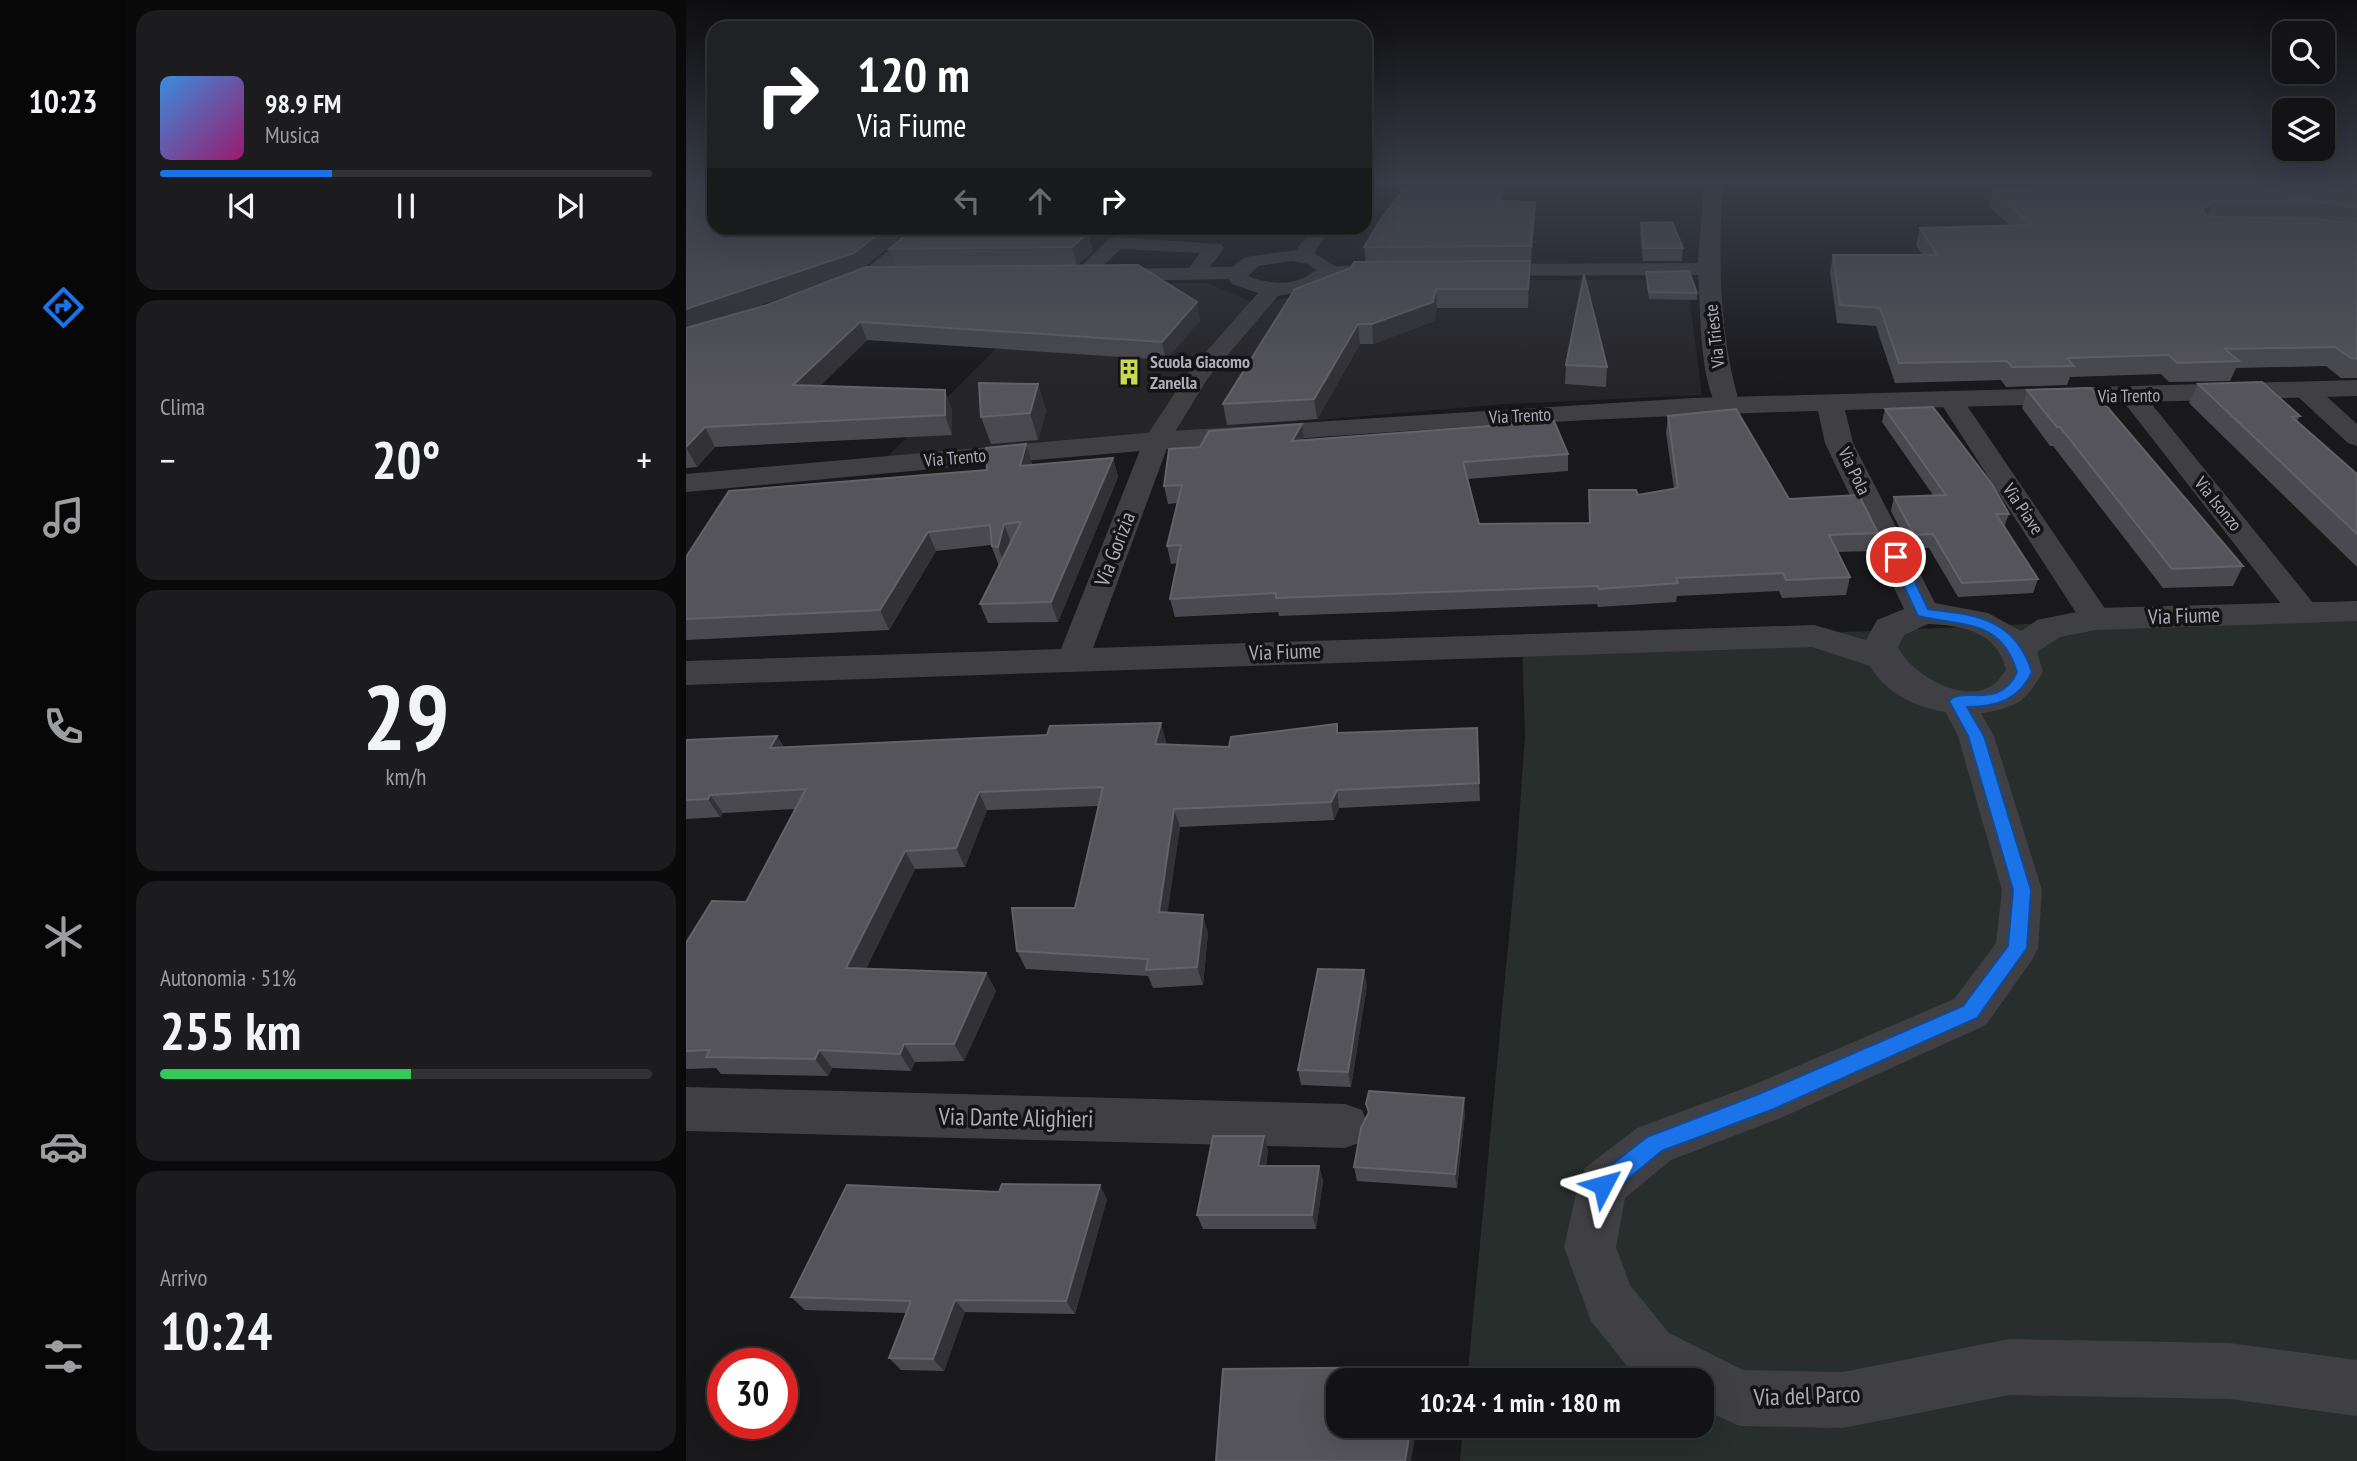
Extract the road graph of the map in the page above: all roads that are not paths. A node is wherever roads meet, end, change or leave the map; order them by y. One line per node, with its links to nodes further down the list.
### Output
1 (899, 251): 13 (street)
2 (1107, 251): 16 (street)
3 (1212, 251): 11 (street)
4 (1305, 251): 6 (street)
5 (1708, 251): 7 (street, Via Trieste)
6 (1302, 256): 10 (street); 12 (street)
7 (1707, 269): 8 (street); 24 (street, Via Trieste)
8 (1470, 270)
9 (1415, 271): 10 (street)
10 (1326, 272): 17 (street)
11 (1195, 273): 12 (street); 16 (street)
12 (1237, 273): 17 (street)
13 (869, 276): 14 (street); 18 (street)
14 (895, 276)
15 (1054, 276): 16 (street)
16 (1081, 276)
17 (1272, 290): 26 (street, Via Gorizia)
18 (817, 295)
19 (2357, 388): 20 (street, Via Trento)
20 (2305, 390): 21 (street, Via Trento); 25 (street)
21 (2132, 396): 22 (street, Via Trento); 28 (street, Via Isonzo)
22 (1950, 399): 23 (street, Via Trento); 31 (street, Via Piave)
23 (1830, 402): 24 (street, Via Trento); 30 (street, Via Pola)
24 (1728, 405): 26 (street, Via Trento)
25 (2357, 438)
26 (1157, 440): 27 (street, Via Trento); 34 (street, Via Gorizia)
27 (686, 482)
28 (2304, 611): 29 (street, Via Fiume); 31 (street, Via Fiume)
29 (2357, 611)
30 (1923, 613): 32 (street); 33 (street)
31 (2096, 619): 32 (street, Via Fiume)
32 (2018, 649): 36 (street, Via Fiume)
33 (1881, 657): 34 (street, Via Fiume); 36 (street, Via Fiume)
34 (1073, 659): 35 (street, Via Fiume)
35 (686, 673)
36 (1957, 701): 39 (street, Via del Parco)
37 (686, 1109): 38 (street, Via Dante Alighieri)
38 (1345, 1126)
39 (2357, 1388)

